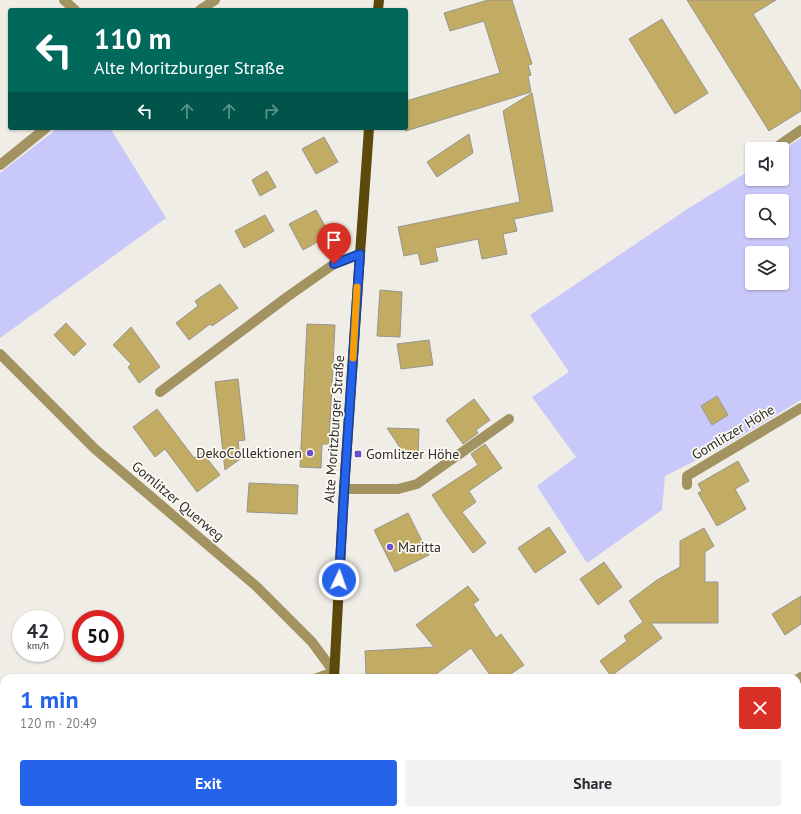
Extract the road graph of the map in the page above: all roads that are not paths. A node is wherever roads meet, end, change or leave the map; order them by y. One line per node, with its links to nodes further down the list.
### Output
1 (64, 0): 3 (street)
2 (215, 0): 4 (street)
3 (73, 8)
4 (203, 8)
5 (44, 130): 9 (street)
6 (369, 130): 10 (main road, Alte Moritzburger Straße)
7 (801, 130): 8 (street)
8 (784, 142)
9 (0, 165)
10 (360, 254): 12 (street); 16 (main road, Alte Moritzburger Straße)
11 (0, 354): 17 (street, Gomlitzer Querweg)
12 (160, 392)
13 (801, 408): 15 (street, Gomlitzer Höhe)
14 (509, 419): 16 (street)
15 (687, 485)
16 (344, 489): 18 (main road, Alte Moritzburger Straße)
17 (333, 674)
18 (334, 674)

